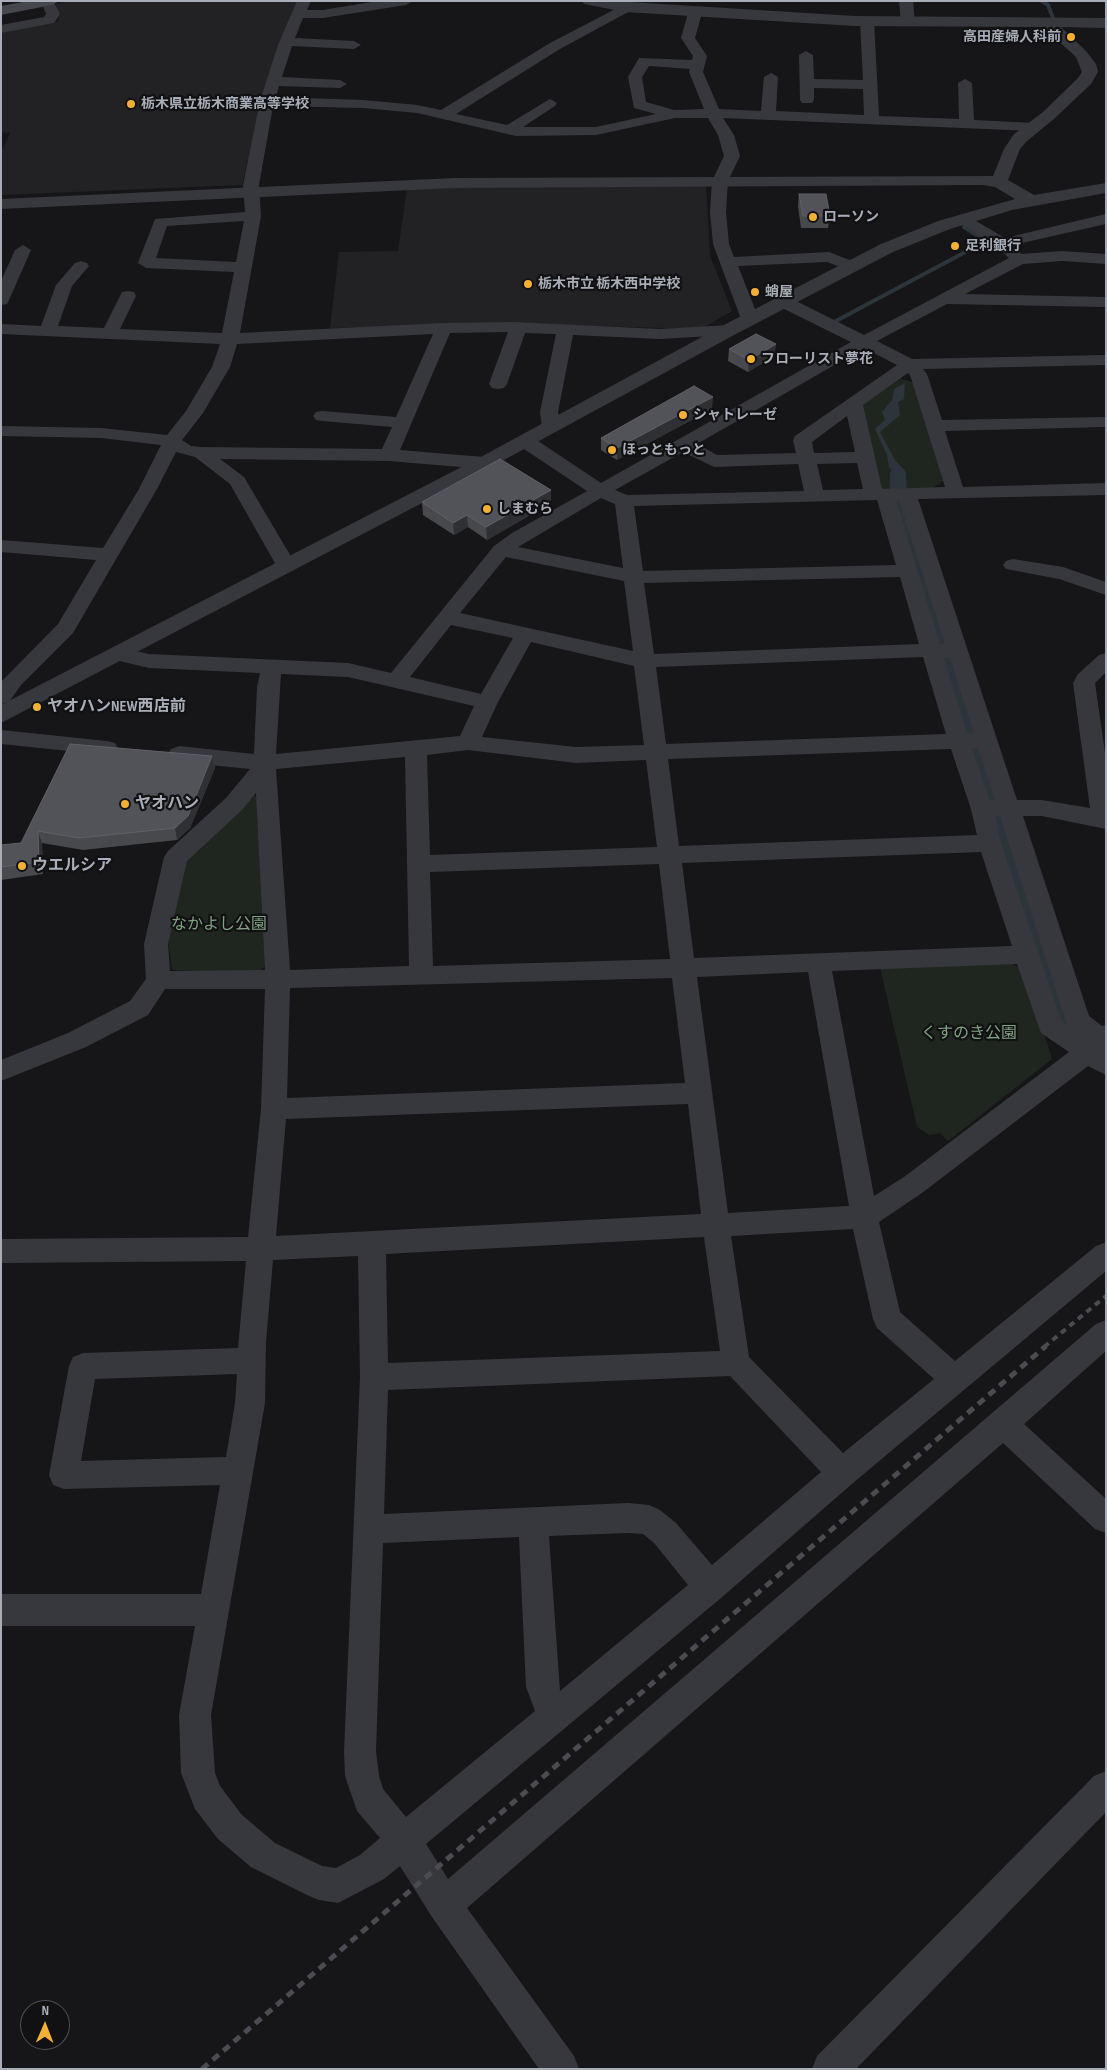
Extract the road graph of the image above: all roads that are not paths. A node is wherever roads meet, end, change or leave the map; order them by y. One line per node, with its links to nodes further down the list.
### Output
1 (406, 1): 6 (street)
2 (589, 1): 5 (street)
3 (906, 1): 10 (street)
4 (50, 2): 7 (main road); 13 (street)
5 (635, 6): 8 (street); 27 (street)
6 (302, 8): 14 (street)
7 (1, 12)
8 (695, 13): 9 (street); 17 (street)
9 (867, 21): 10 (street); 23 (street)
10 (908, 22): 11 (street)
11 (1047, 23): 12 (street); 33 (street)
12 (1106, 23)
13 (1, 29)
14 (287, 42): 15 (street); 19 (street)
15 (354, 45)
16 (806, 55): 20 (street)
17 (698, 64): 26 (street); 28 (street)
18 (771, 78): 29 (street)
19 (273, 81): 22 (street); 24 (street)
20 (807, 83): 23 (street); 30 (street)
21 (965, 83): 32 (street)
22 (340, 84)
23 (870, 85): 31 (street)
24 (267, 101): 27 (street); 38 (street)
25 (550, 103): 34 (street)
26 (713, 113): 28 (street); 29 (street); 35 (street)
27 (445, 114): 34 (street)
28 (675, 114): 34 (street)
29 (768, 116): 30 (street)
30 (808, 117): 31 (street)
31 (872, 121): 32 (street)
32 (968, 125): 33 (street)
33 (1034, 127): 36 (street)
34 (508, 131)
35 (720, 181): 36 (street); 38 (street); 48 (street)
36 (999, 182): 39 (street)
37 (1106, 188): 39 (street)
38 (252, 192): 40 (street); 41 (street)
39 (1030, 200): 42 (street)
40 (1, 204)
41 (253, 216): 51 (street); 51 (street)
42 (964, 219): 44 (street); 50 (street)
43 (1106, 220): 44 (street)
44 (1002, 243): 46 (street)
45 (23, 250): 54 (street)
46 (1019, 259): 47 (street); 53 (street)
47 (1106, 259)
48 (728, 262): 50 (street); 57 (street)
49 (81, 266): 61 (street)
50 (851, 266): 55 (street)
51 (242, 267): 65 (street)
52 (128, 296): 64 (street)
53 (943, 299): 56 (street); 66 (street)
54 (1, 300)
55 (784, 302): 57 (street); 66 (street)
56 (1106, 302)
57 (750, 319): 63 (street)
58 (444, 328): 59 (street); 65 (street); 73 (street)
59 (518, 328): 62 (street); 69 (street)
60 (1, 329): 61 (street)
61 (48, 330): 64 (street)
62 (564, 330): 63 (street); 75 (street)
63 (729, 330): 75 (street)
64 (109, 335): 65 (street)
65 (230, 339): 77 (street)
66 (863, 342): 68 (street); 79 (street)
67 (1106, 360): 68 (street)
68 (908, 364): 70 (street); 74 (street)
69 (498, 384)
70 (852, 402): 82 (street); 83 (street)
71 (322, 416): 73 (street)
72 (1106, 422): 74 (street)
73 (403, 423): 81 (street)
74 (935, 426): 87 (street)
75 (552, 427): 78 (street)
76 (1, 432): 77 (street)
77 (172, 441): 80 (street); 94 (street)
78 (525, 441): 84 (street); 86 (street)
79 (683, 444): 83 (street); 86 (street)
80 (201, 453): 81 (street); 95 (street)
81 (389, 455): 84 (street)
82 (865, 457): 83 (street); 89 (street)
83 (806, 458): 90 (street)
84 (484, 463): 95 (street)
85 (1106, 490): 87 (street)
86 (600, 491): 91 (street); 93 (street)
87 (956, 493): 88 (street)
88 (907, 494): 89 (street); 103 (street)
89 (879, 495): 90 (street); 97 (street)
90 (815, 497): 91 (street)
91 (624, 501): 98 (street)
92 (1, 546): 94 (street)
93 (500, 550): 98 (street); 100 (street)
94 (108, 555): 109 (street)
95 (286, 565): 104 (street)
96 (1012, 565): 99 (street)
97 (909, 571): 98 (street); 102 (street)
98 (634, 577): 106 (street)
99 (1106, 589)
100 (446, 618): 101 (street); 108 (street)
101 (525, 634): 106 (street); 110 (street)
102 (932, 650): 103 (street); 106 (street); 114 (street)
103 (958, 652): 113 (street)
104 (118, 654): 107 (street); 111 (street)
105 (1106, 660): 118 (street)
106 (645, 661): 120 (street)
107 (272, 666): 108 (street); 121 (street)
108 (397, 680): 110 (street)
109 (1, 697)
110 (487, 702): 115 (street)
111 (1, 715)
112 (1, 737): 117 (street)
113 (987, 740): 114 (street); 122 (street)
114 (959, 741): 120 (street); 123 (street)
115 (468, 743): 116 (street); 120 (street)
116 (416, 746): 121 (street); 127 (street)
117 (127, 749)
118 (1100, 749): 124 (street)
119 (156, 752): 121 (street)
120 (657, 752): 126 (street)
121 (265, 763): 132 (street); 133 (street)
122 (1009, 808): 123 (street); 124 (street); 134 (street)
123 (982, 809): 125 (street)
124 (1106, 820)
125 (990, 843): 126 (street); 128 (street)
126 (670, 855): 127 (street); 130 (street)
127 (418, 864): 131 (street)
128 (1028, 954): 129 (street); 134 (street)
129 (818, 962): 130 (street); 138 (street)
130 (683, 968): 131 (street); 136 (street)
131 (421, 974): 132 (street)
132 (278, 979): 133 (street); 137 (street)
133 (158, 980): 135 (street)
134 (1100, 1048): 138 (street)
135 (1, 1071)
136 (699, 1093): 137 (street); 139 (street)
137 (274, 1109): 141 (street)
138 (864, 1217): 139 (street); 148 (street)
139 (716, 1224): 140 (street); 146 (street)
140 (372, 1243): 141 (street); 147 (street)
141 (260, 1249): 142 (street); 145 (street)
142 (1, 1251)
143 (1106, 1254): 148 (street)
144 (1106, 1333): 149 (street)
145 (251, 1361): 150 (street); 150 (street)
146 (736, 1363): 147 (street); 151 (street)
147 (374, 1378): 154 (street)
148 (955, 1379): 151 (street)
149 (1003, 1424): 152 (street); 161 (street)
150 (239, 1472): 157 (street)
151 (842, 1473): 155 (street)
152 (1106, 1519)
153 (532, 1522): 154 (street); 155 (street); 158 (street)
154 (368, 1528): 160 (street)
155 (710, 1587): 158 (street)
156 (1, 1610): 157 (street)
157 (215, 1610): 160 (street)
158 (556, 1713): 160 (street)
159 (1106, 1788): 163 (street)
160 (404, 1841): 161 (street)
161 (444, 1905): 162 (street)
162 (561, 2069)
163 (830, 2069)

